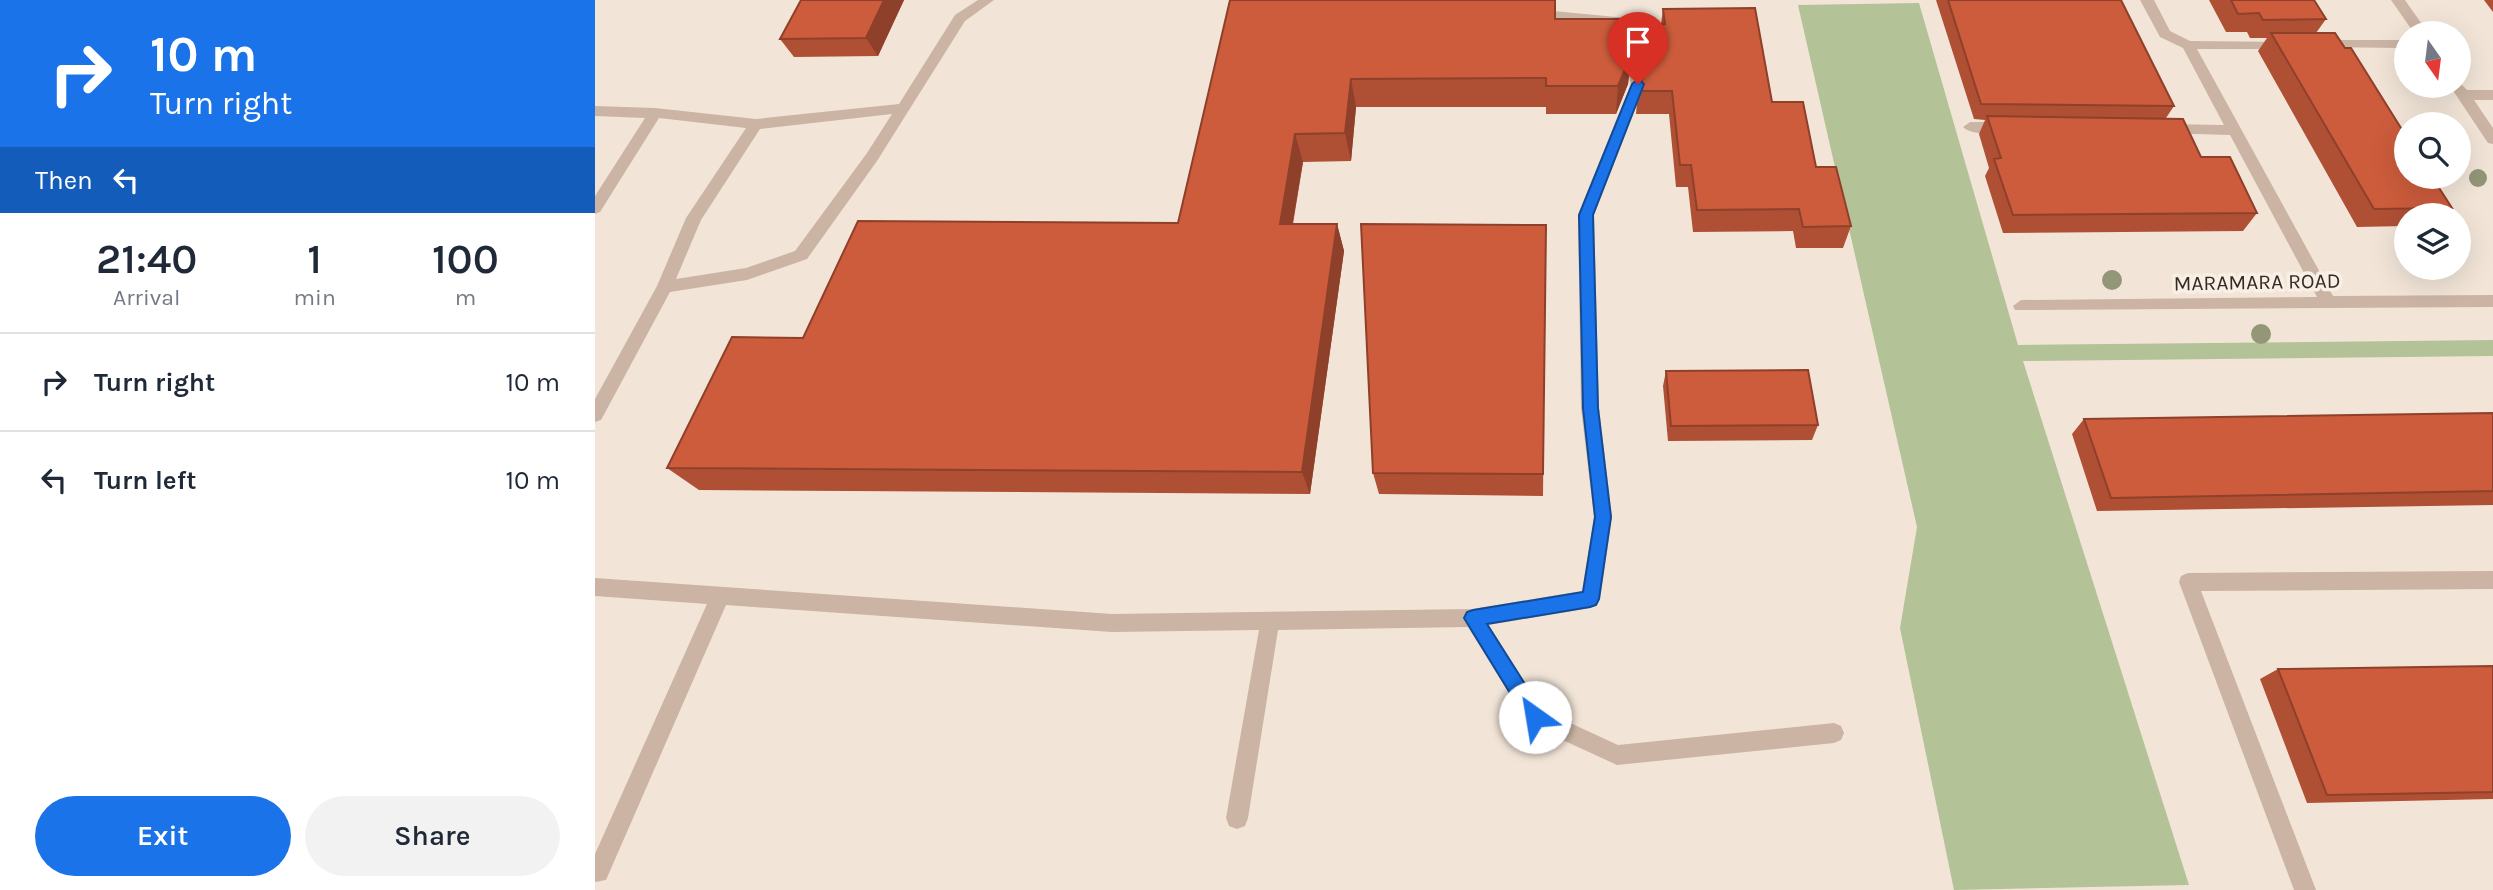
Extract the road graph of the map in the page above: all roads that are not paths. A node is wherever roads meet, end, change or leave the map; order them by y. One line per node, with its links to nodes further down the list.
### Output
1 (986, 0): 11 (street)
2 (2147, 0): 7 (street)
3 (2399, 0): 5 (street)
4 (1513, 11): 29 (street)
5 (2413, 21)
6 (2394, 44): 7 (street)
7 (2189, 45): 18 (street)
8 (2471, 92): 9 (street)
9 (2493, 95)
10 (2465, 98): 19 (street)
11 (903, 108): 14 (street); 21 (street)
12 (595, 111): 13 (street)
13 (655, 114): 14 (street); 20 (street)
14 (757, 124): 21 (street)
15 (1970, 127): 16 (street)
16 (2026, 128)
17 (2150, 129): 18 (street)
18 (2234, 130): 23 (street)
19 (2493, 139)
20 (595, 208)
21 (664, 287): 25 (street)
22 (2493, 301): 23 (street, MARAMARA ROAD)
23 (2327, 302): 24 (street, MARAMARA ROAD)
24 (2021, 306)
25 (595, 415)
26 (2493, 580): 34 (street)
27 (595, 587): 28 (street)
28 (720, 596): 30 (street); 33 (street)
29 (1473, 618): 30 (street); 31 (street)
30 (1270, 621): 32 (street)
31 (1834, 733)
32 (1237, 818)
33 (598, 872)
34 (2305, 890)

